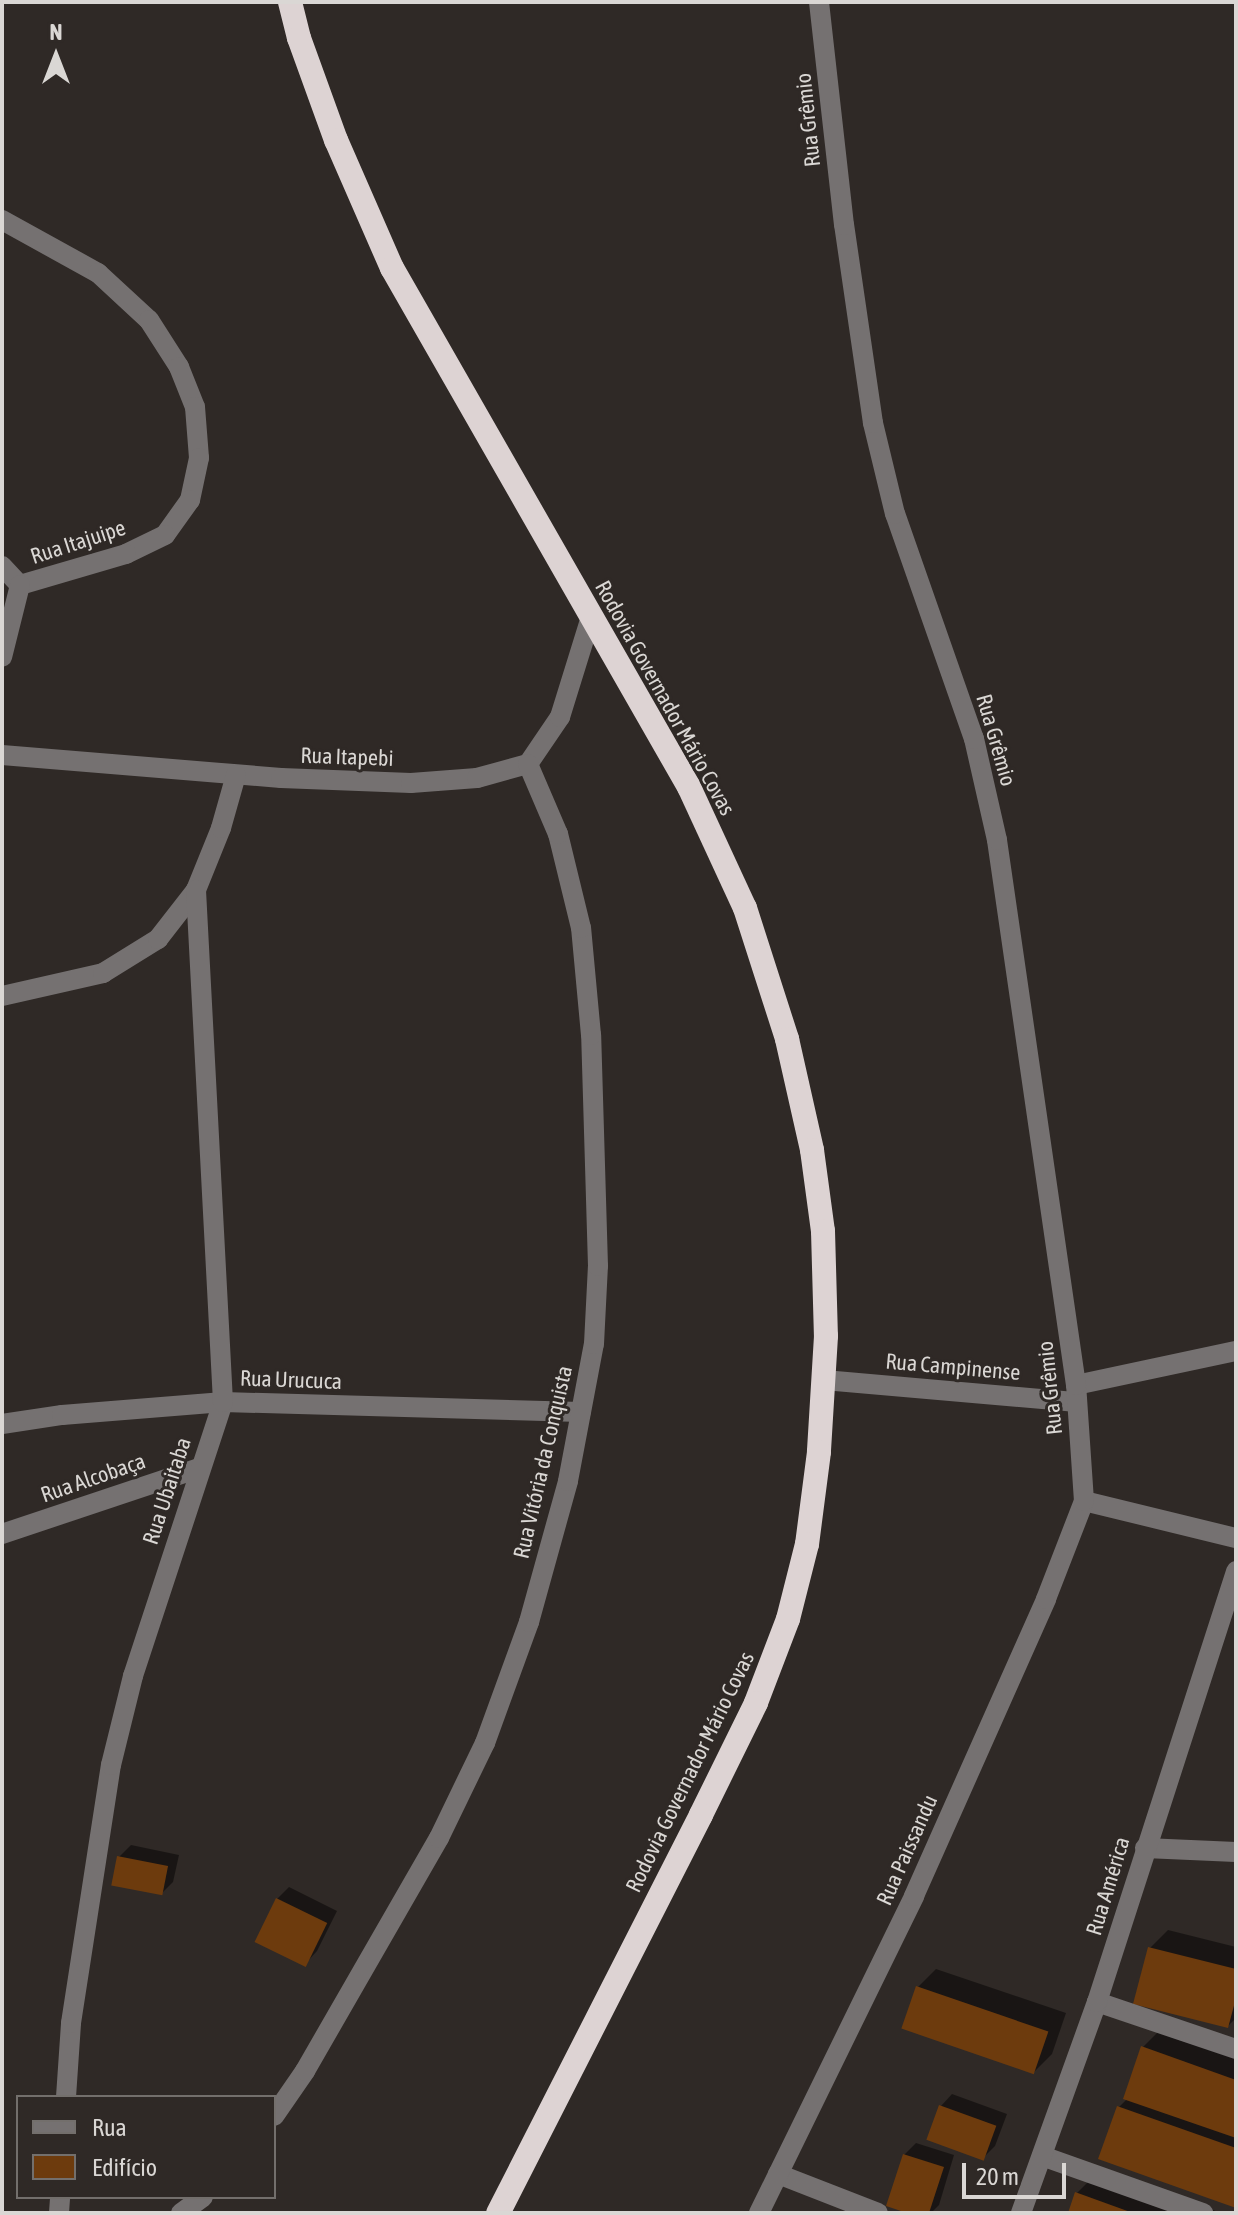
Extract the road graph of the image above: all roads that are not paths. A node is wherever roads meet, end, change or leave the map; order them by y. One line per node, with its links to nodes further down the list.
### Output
1 (290, 2): 6 (highway, Rodovia Governador Mário Covas)
2 (819, 2): 15 (street, Rua Grêmio)
3 (2, 220): 5 (street, Rua Itajuipe)
4 (2, 566): 5 (street)
5 (20, 585): 7 (street)
6 (591, 617): 9 (street); 14 (highway, Rodovia Governador Mário Covas)
7 (2, 657)
8 (2, 755): 10 (street, Rua Itapebi)
9 (528, 764): 10 (street, Rua Itapebi); 17 (street, Rua Vitória da Conquista)
10 (236, 775): 11 (street)
11 (196, 890): 12 (street); 16 (street, Rua Ubaitaba)
12 (2, 996)
13 (1236, 1351): 15 (street, Rua Campinense)
14 (824, 1380): 15 (street, Rua Campinense); 34 (highway, Rodovia Governador Mário Covas)
15 (1077, 1393): 20 (street, Rua Grêmio)
16 (223, 1402): 17 (street, Rua Urucuca); 18 (street, Rua Urucuca); 19 (street, Rua Ubaitaba)
17 (581, 1412): 29 (street, Rua Vitória da Conquista)
18 (2, 1424)
19 (199, 1468): 21 (street, Rua Alcobaça); 28 (street, Rua Ubaitaba)
20 (1084, 1501): 22 (street); 31 (street, Rua Paissandu)
21 (2, 1534)
22 (1236, 1538)
23 (1236, 1571): 24 (street, Rua América)
24 (1145, 1848): 25 (street); 26 (street, Rua América)
25 (1236, 1852)
26 (1097, 2002): 27 (street); 30 (street, Rua América)
27 (1236, 2049)
28 (66, 2095)
29 (276, 2113)
30 (1042, 2156): 37 (street, Rua América); 38 (street)
31 (778, 2174): 35 (street, Rua Paissandu); 36 (street)
32 (200, 2199): 33 (street)
33 (181, 2213)
34 (498, 2213)
35 (759, 2213)
36 (878, 2213)
37 (1021, 2213)
38 (1203, 2213)

